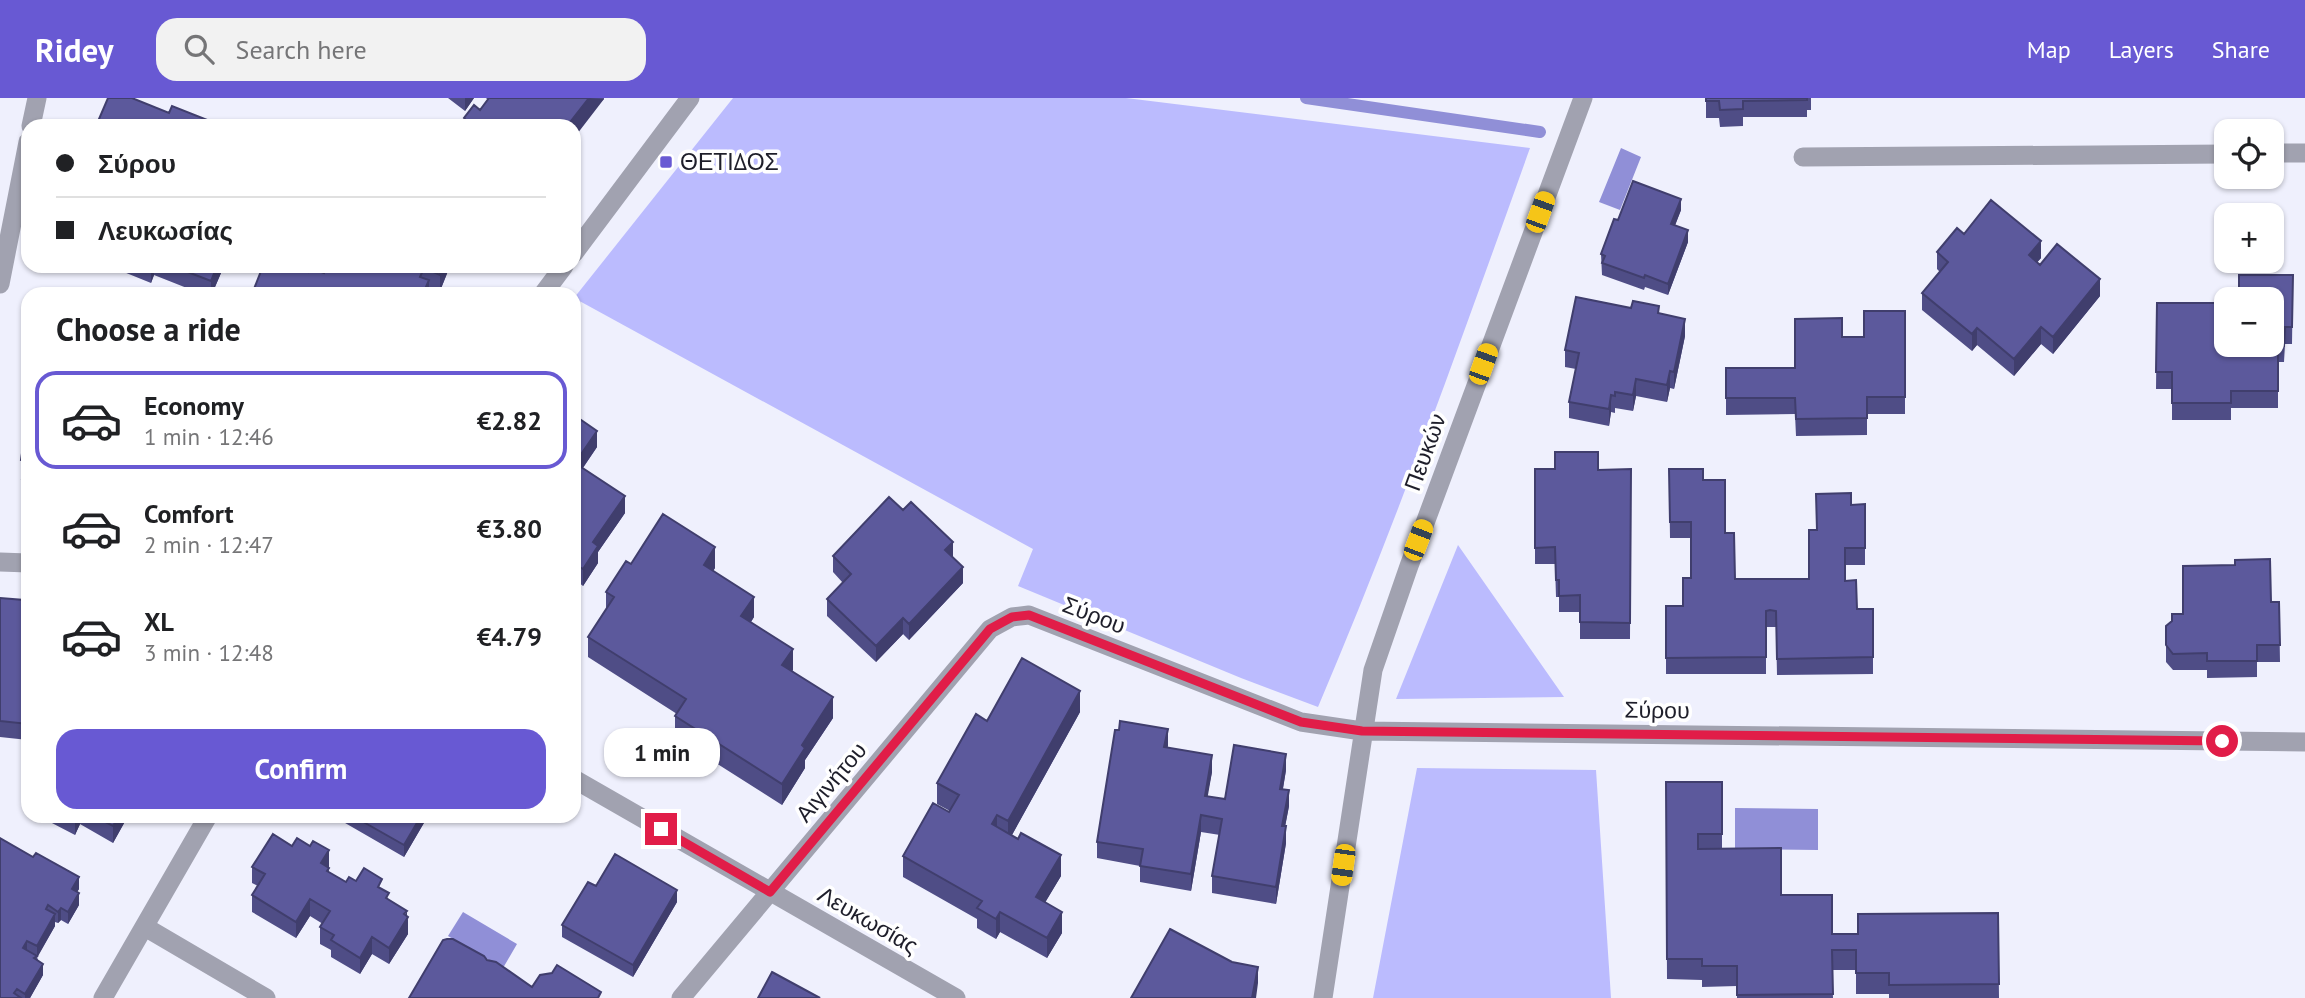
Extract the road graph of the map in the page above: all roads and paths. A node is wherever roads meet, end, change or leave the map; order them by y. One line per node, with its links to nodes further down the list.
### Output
1 (37, 98): 4 (street)
2 (690, 98): 10 (street)
3 (1583, 98): 15 (street, Πευκών)
4 (32, 119)
5 (2284, 153): 6 (street)
6 (2305, 153)
7 (2214, 154): 8 (street)
8 (1803, 157)
9 (21, 178): 11 (street)
10 (581, 244)
11 (0, 284)
12 (0, 562): 13 (street)
13 (21, 563)
14 (1029, 615): 15 (street, Σύρου); 19 (street, Αιγινήτου)
15 (1362, 731): 16 (street, Σύρου); 25 (street, Πευκών)
16 (2305, 742)
17 (581, 783): 19 (street, Λευκωσίας)
18 (204, 823): 20 (street)
19 (770, 892): 23 (street, Αιγινήτου); 24 (street, Λευκωσίας)
20 (145, 927): 21 (street); 22 (street)
21 (103, 998)
22 (266, 998)
23 (681, 998)
24 (956, 998)
25 (1323, 998)

